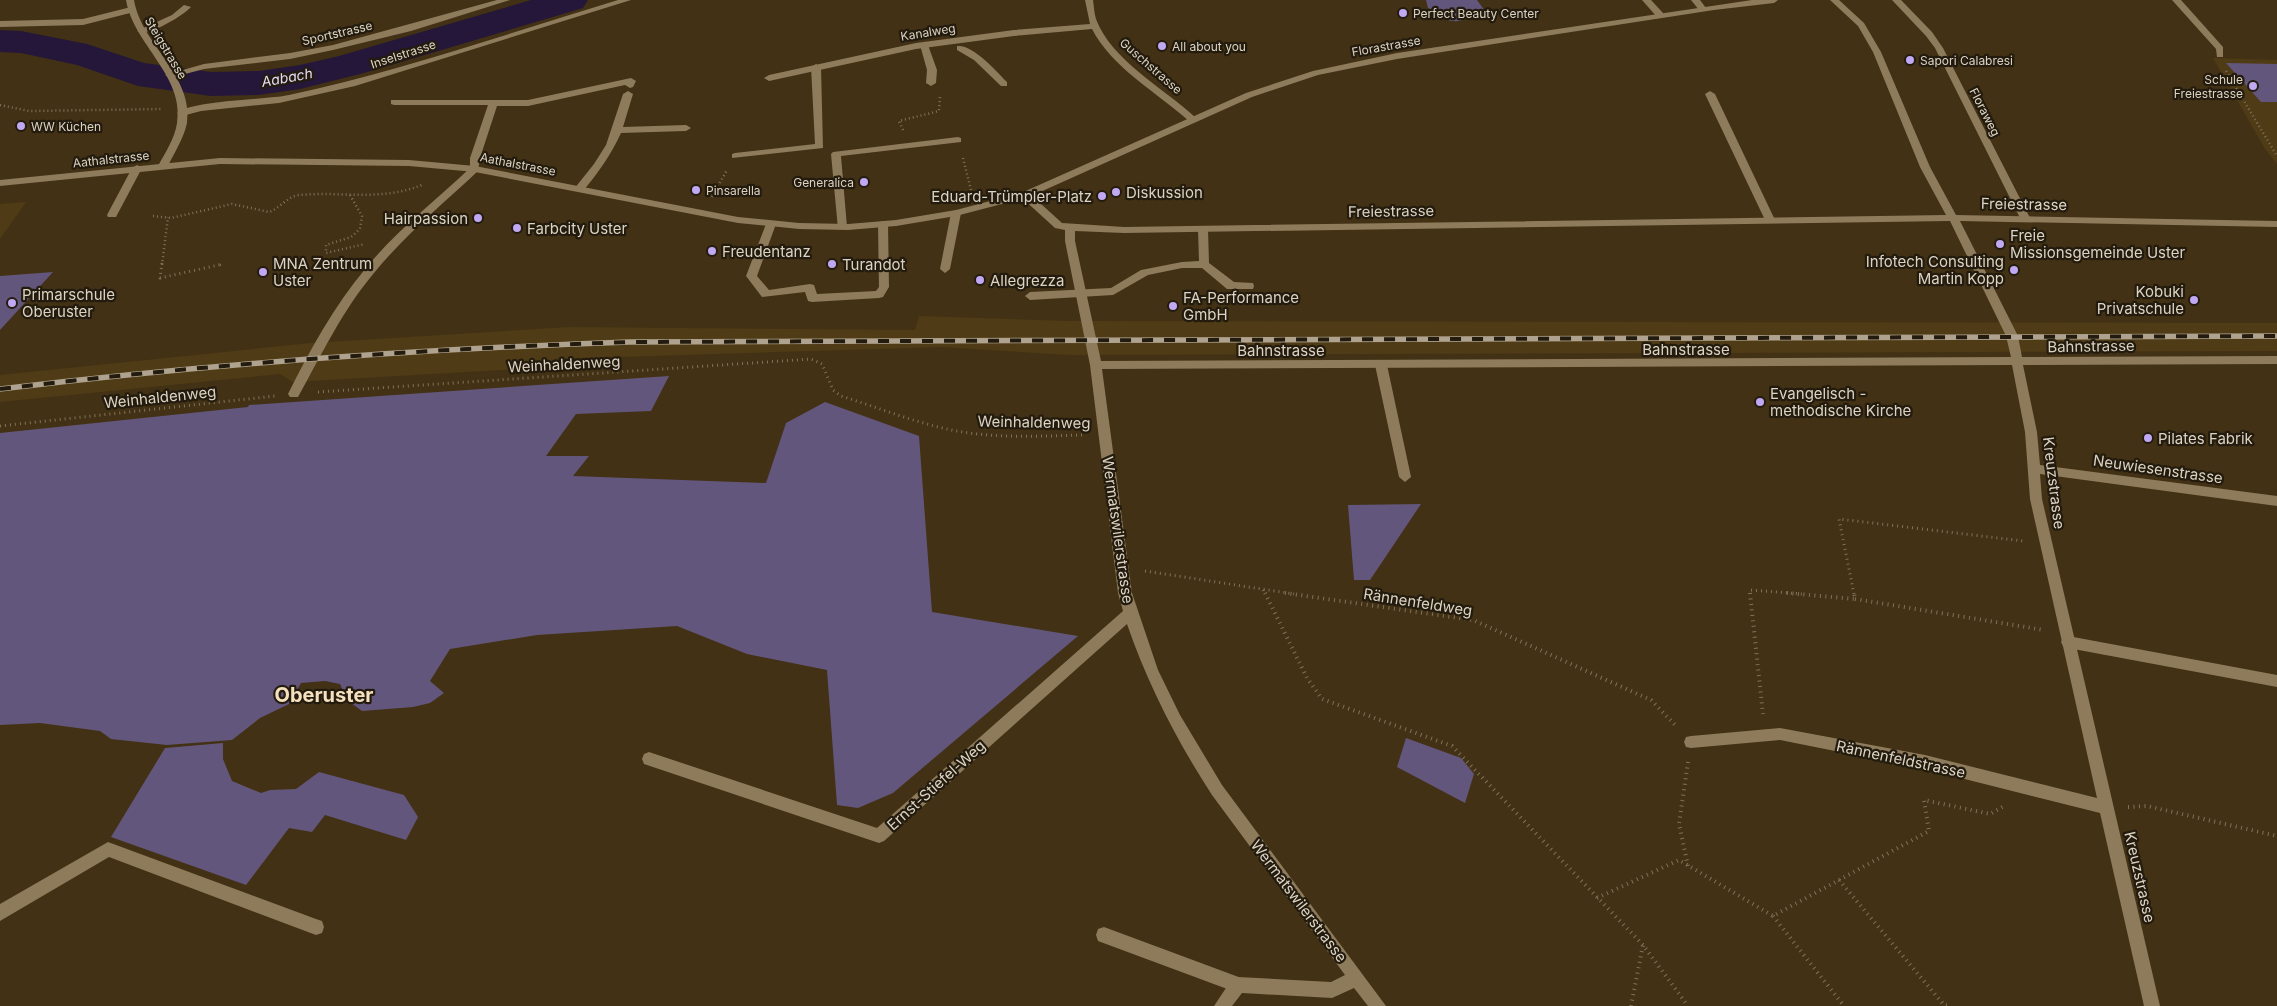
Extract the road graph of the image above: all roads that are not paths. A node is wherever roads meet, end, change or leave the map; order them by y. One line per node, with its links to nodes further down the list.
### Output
1 (130, 0): 13 (street, Steigstrasse)
2 (506, 0): 22 (street, Sportstrasse)
3 (627, 0): 29 (street, Inselstrasse)
4 (1089, 0): 16 (street, Guschstrasse)
5 (1646, 0): 14 (street)
6 (1695, 0): 12 (street)
7 (1774, 0): 12 (street, Florastrasse)
8 (1834, 0): 43 (street, Kreuzstrasse)
9 (1896, 0): 44 (street, Floraweg)
10 (2176, 0): 20 (street)
11 (187, 7): 17 (street)
12 (1702, 8): 14 (street, Florastrasse)
13 (131, 10): 15 (street); 17 (street, Steigstrasse)
14 (1660, 15): 30 (street, Florastrasse)
15 (0, 24)
16 (1094, 26): 18 (street, Kanalweg); 30 (street, Guschstrasse)
17 (142, 31): 22 (street, Steigstrasse)
18 (924, 45): 21 (street, Kanalweg); 24 (street)
19 (960, 48): 25 (street)
20 (2220, 56)
21 (816, 67): 23 (street, Kanalweg); 34 (street)
22 (168, 71): 29 (street, Steigstrasse)
23 (769, 78)
24 (931, 83)
25 (1004, 84)
26 (1710, 94): 45 (street)
27 (394, 102): 28 (street)
28 (494, 102): 32 (street); 37 (street)
29 (182, 113): 35 (street, Steigstrasse)
30 (1193, 120): 40 (street, Florastrasse)
31 (686, 128): 32 (street)
32 (618, 130): 39 (street)
33 (958, 140): 49 (street)
34 (735, 156)
35 (163, 166): 36 (street, Aathalstrasse); 37 (street, Aathalstrasse)
36 (136, 168): 38 (street, Aathalstrasse); 42 (street)
37 (475, 169): 39 (street, Aathalstrasse); 61 (street)
38 (0, 182)
39 (579, 189): 46 (street, Aathalstrasse)
40 (1025, 195): 41 (street, Aathalstrasse); 50 (street, Freiestrasse)
41 (956, 214): 47 (street, Aathalstrasse); 53 (street)
42 (112, 215)
43 (1953, 218): 44 (street, Freiestrasse); 45 (street, Freiestrasse); 58 (street, Kreuzstrasse)
44 (2025, 218): 48 (street, Freiestrasse)
45 (1770, 220): 51 (street, Freiestrasse)
46 (772, 224): 47 (street); 49 (street, Aathalstrasse)
47 (883, 224): 49 (street, Aathalstrasse)
48 (2277, 224)
49 (842, 227)
50 (1070, 228): 51 (street, Freiestrasse); 55 (street, Wermatswilerstrasse)
51 (1203, 229): 52 (street)
52 (1204, 264): 54 (street); 55 (street)
53 (945, 269)
54 (1249, 286)
55 (1081, 294): 56 (street); 59 (street, Wermatswilerstrasse)
56 (1030, 296)
57 (2277, 360): 58 (street, Bahnstrasse)
58 (2016, 362): 60 (street, Bahnstrasse); 62 (street, Kreuzstrasse)
59 (1096, 365): 60 (street, Bahnstrasse); 65 (street, Wermatswilerstrasse)
60 (1382, 365): 63 (street)
61 (294, 394)
62 (2034, 469): 64 (street, Neuwiesenstrasse); 66 (street, Kreuzstrasse)
63 (1405, 477)
64 (2277, 502)
65 (1130, 613): 69 (street, Ernst-Stiefel-Weg); 74 (street, Wermatswilerstrasse)
66 (2067, 638): 67 (street); 70 (street, Kreuzstrasse)
67 (2277, 681)
68 (1691, 742): 70 (street, Rännenfeldstrasse)
69 (649, 760)
70 (2108, 808): 78 (street, Kreuzstrasse)
71 (0, 914): 72 (street)
72 (316, 928)
73 (1104, 935): 75 (street, Wermatswilerstrasse)
74 (1357, 978): 75 (street, Wermatswilerstrasse); 77 (street, Wermatswilerstrasse)
75 (1238, 985): 76 (street)
76 (1222, 1006)
77 (1378, 1006)
78 (2152, 1006)

